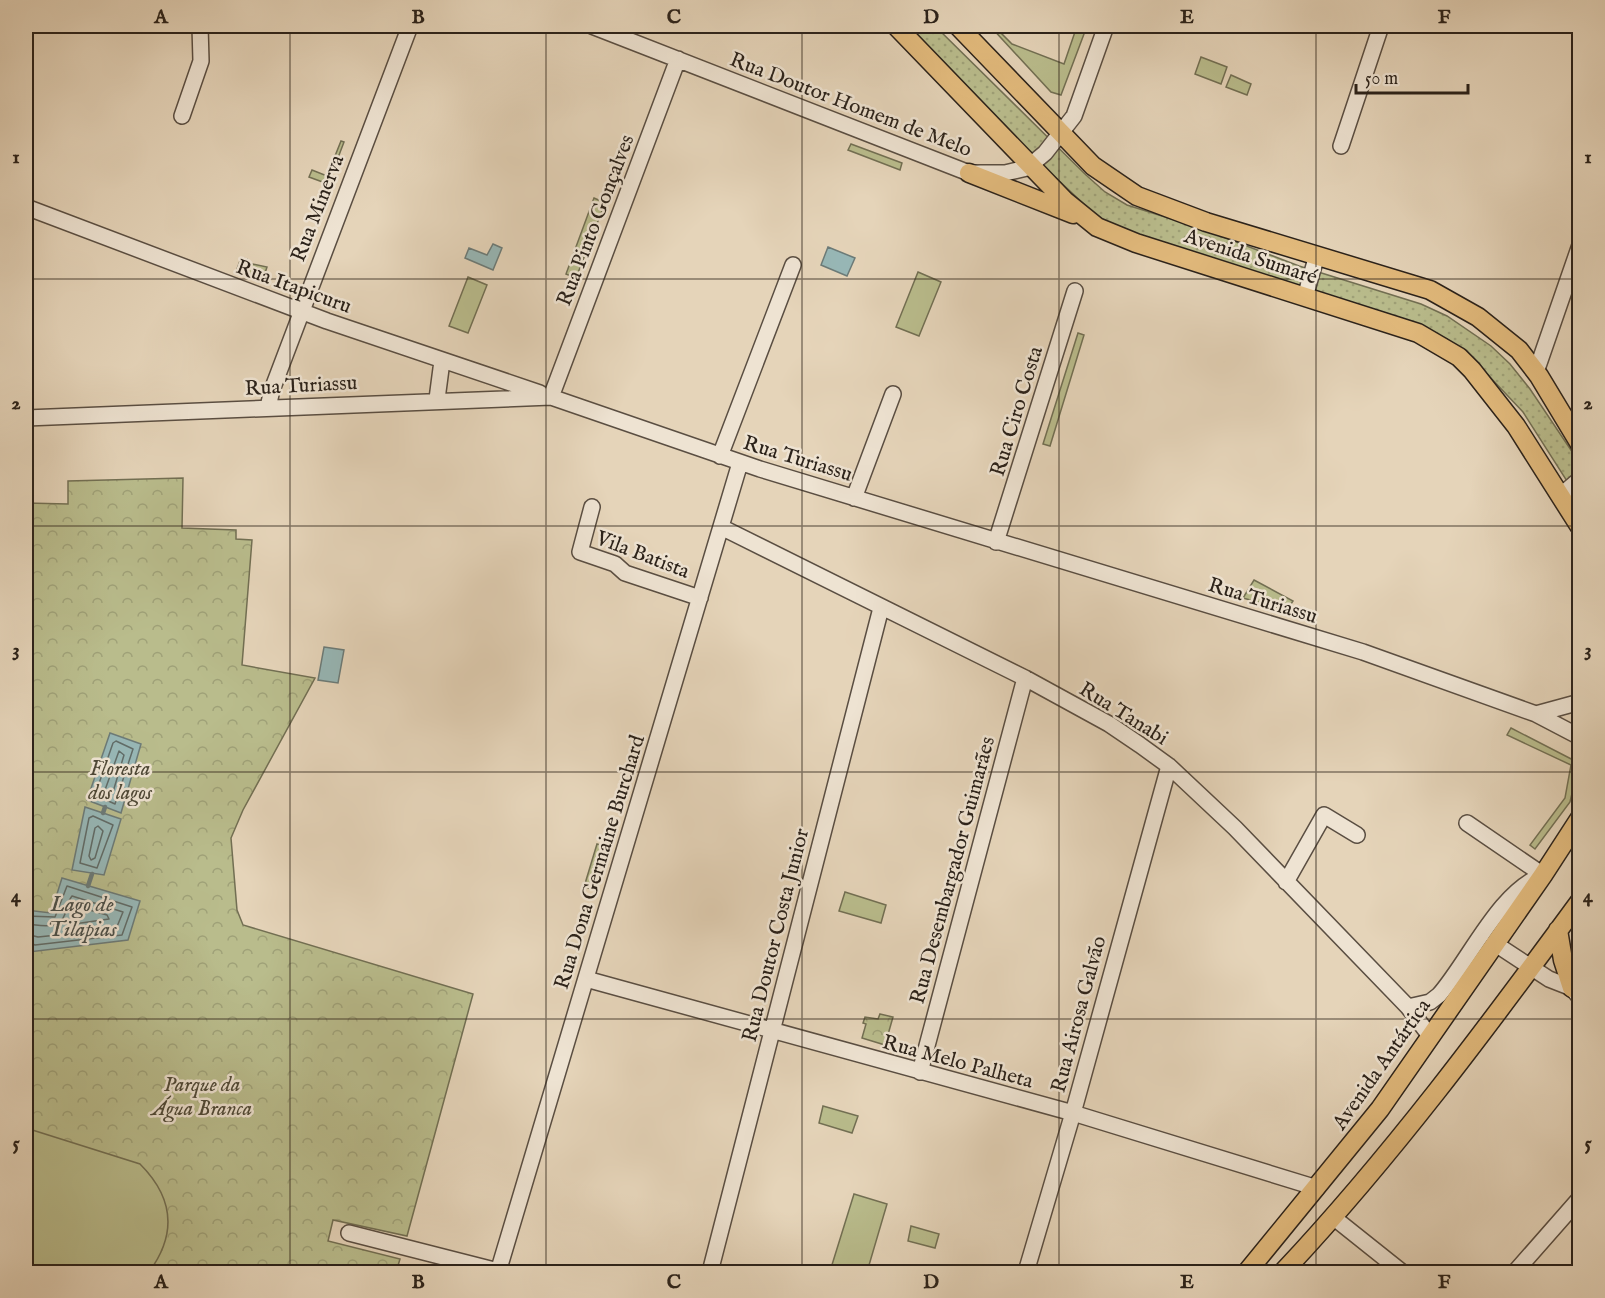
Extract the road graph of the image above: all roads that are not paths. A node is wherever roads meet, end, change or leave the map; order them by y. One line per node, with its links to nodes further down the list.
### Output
1 (200, 26): 9 (street)
2 (410, 26): 21 (street, Rua Minerva)
3 (592, 26): 8 (street, Rua Doutor Homem de Melo)
4 (896, 26): 12 (main road, Avenida Sumaré)
5 (958, 26): 10 (main road, Avenida Sumaré)
6 (1106, 26): 10 (street)
7 (1381, 26): 11 (street)
8 (678, 59): 13 (street, Rua Doutor Homem de Melo); 25 (street, Rua Pinto Gonçalves)
9 (183, 116)
10 (1062, 134): 12 (street); 17 (main road, Avenida Sumaré)
11 (1341, 147)
12 (1031, 166): 13 (street, Rua Doutor Homem de Melo); 15 (main road, Avenida Sumaré)
13 (969, 173): 15 (main road)
14 (26, 207): 21 (street, Rua Itapicuru)
15 (1085, 218): 20 (main road, Avenida Sumaré)
16 (1580, 245): 23 (street)
17 (1317, 255): 20 (street); 23 (main road, Avenida Sumaré)
18 (793, 265): 30 (street)
19 (1075, 291): 38 (street, Rua Ciro Costa)
20 (1305, 297): 33 (main road, Avenida Sumaré)
21 (301, 311): 22 (street, Rua Itapicuru); 27 (street, Rua Minerva)
22 (442, 361): 25 (street, Rua Itapicuru); 26 (street)
23 (1536, 372): 29 (main road, Avenida Sumaré)
24 (893, 394): 34 (street)
25 (551, 397): 26 (street, Rua Turiassu); 30 (street, Rua Turiassu)
26 (437, 399): 27 (street, Rua Turiassu)
27 (268, 407): 28 (street, Rua Turiassu)
28 (26, 418)
29 (1580, 444)
30 (720, 456): 31 (street, Rua Turiassu)
31 (740, 463): 34 (street, Rua Turiassu); 36 (street, Rua Dona Germaine Burchard)
32 (1580, 479): 33 (street)
33 (1560, 496): 37 (main road, Avenida Sumaré)
34 (854, 498): 38 (street, Rua Turiassu)
35 (592, 507): 39 (street, Vila Batista)
36 (721, 526): 39 (street, Rua Dona Germaine Burchard); 40 (street, Rua Tanabi)
37 (1580, 527)
38 (996, 542): 43 (street, Rua Turiassu)
39 (700, 598): 55 (street, Rua Dona Germaine Burchard)
40 (881, 608): 41 (street, Rua Tanabi); 58 (street, Rua Doutor Costa Junior)
41 (1024, 678): 45 (street, Rua Tanabi); 60 (street, Rua Desembargador Guimarães)
42 (1580, 702): 43 (street)
43 (1536, 714): 44 (street, Rua Turiassu)
44 (1580, 737)
45 (1168, 765): 50 (street, Rua Tanabi); 61 (street, Rua Airosa Galvão)
46 (1580, 818): 49 (main road, Avenida Antártica)
47 (1467, 823): 49 (street)
48 (1357, 835): 50 (street)
49 (1544, 875): 53 (main road, Avenida Antártica); 57 (street, Avenida Antártica)
50 (1286, 882): 57 (street, Rua Tanabi)
51 (1580, 901): 52 (main road)
52 (1558, 930): 54 (main road); 56 (main road)
53 (1494, 943): 54 (street); 59 (main road, Avenida Antártica)
54 (1530, 967): 56 (street); 64 (main road)
55 (586, 979): 58 (street, Rua Melo Palheta); 66 (street, Rua Dona Germaine Burchard)
56 (1576, 993)
57 (1408, 1007): 59 (street, Rua Tanabi)
58 (772, 1032): 60 (street, Rua Melo Palheta); 67 (street, Rua Doutor Costa Junior)
59 (1430, 1036): 62 (main road, Avenida Antártica)
60 (920, 1072): 61 (street, Rua Melo Palheta)
61 (1073, 1113): 62 (street, Rua Melo Palheta); 68 (street, Rua Airosa Galvão)
62 (1317, 1188): 69 (main road, Avenida Antártica)
63 (1580, 1198): 72 (street)
64 (1333, 1217): 70 (main road); 71 (street)
65 (349, 1233): 66 (street)
66 (499, 1272)
67 (710, 1272)
68 (1026, 1272)
69 (1247, 1272)
70 (1282, 1272)
71 (1402, 1272)
72 (1515, 1272)

